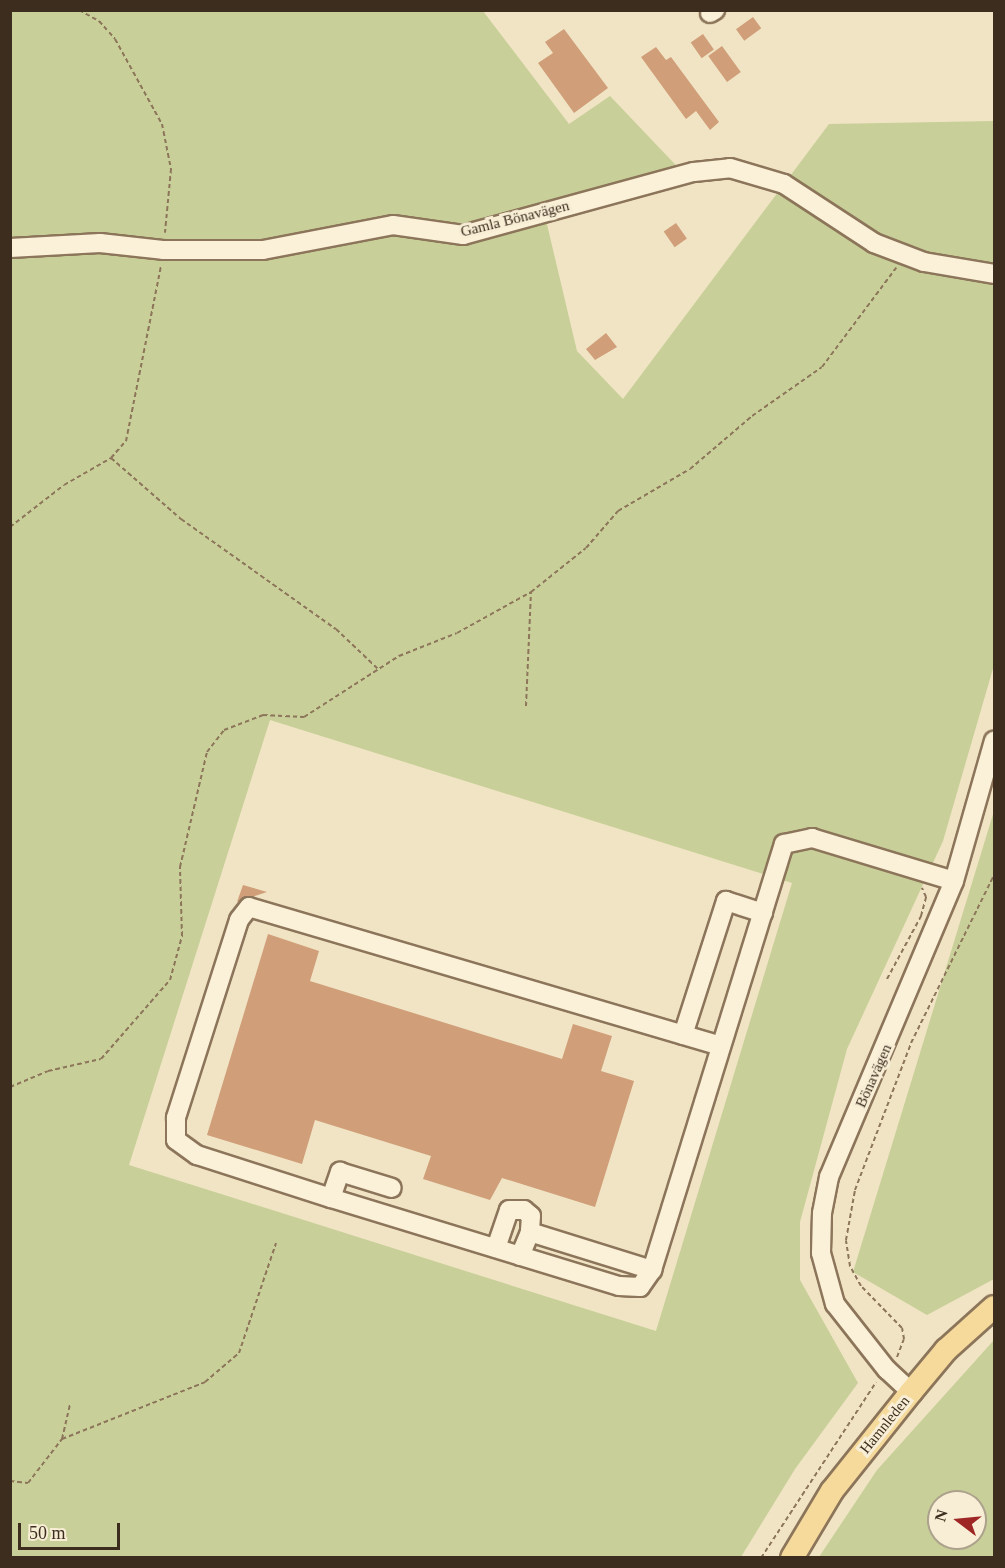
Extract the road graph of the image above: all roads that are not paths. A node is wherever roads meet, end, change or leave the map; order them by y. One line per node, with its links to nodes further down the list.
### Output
1 (10, 248): 2 (street, Gamla Bönavägen)
2 (994, 274)
3 (994, 741): 4 (street, Bönavägen)
4 (954, 881): 5 (street); 15 (street, Bönavägen)
5 (763, 913): 6 (street); 7 (street)
6 (683, 1035): 7 (street); 9 (street)
7 (721, 1046): 13 (street)
8 (392, 1188): 9 (street)
9 (331, 1198): 11 (street)
10 (530, 1232): 11 (street); 12 (street); 13 (street)
11 (495, 1248): 12 (street)
12 (520, 1256): 13 (street)
13 (652, 1270)
14 (994, 1307): 15 (main road, Hamnleden)
15 (911, 1392): 16 (main road, Hamnleden)
16 (792, 1557)

